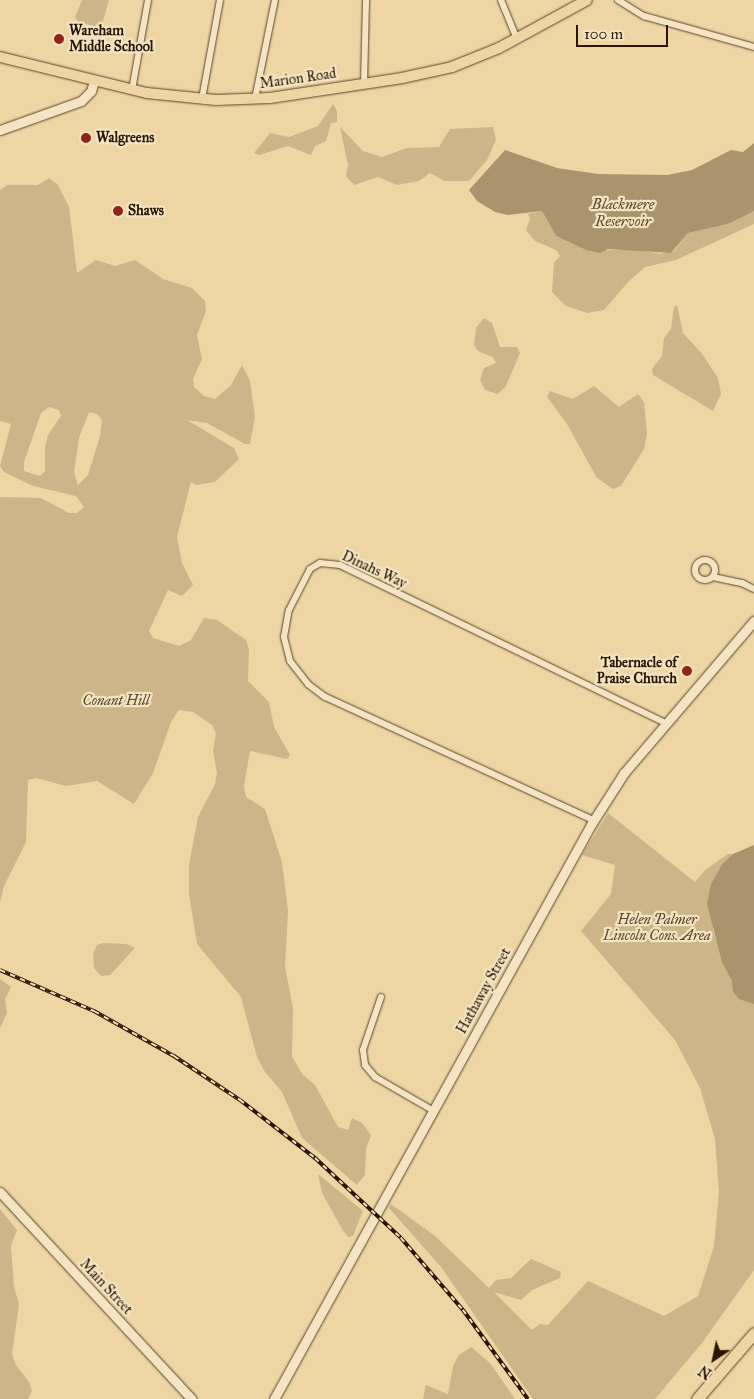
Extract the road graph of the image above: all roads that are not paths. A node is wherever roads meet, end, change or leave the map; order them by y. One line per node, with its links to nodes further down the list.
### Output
1 (148, 0): 13 (street)
2 (220, 0): 15 (street)
3 (275, 0): 14 (street)
4 (366, 0): 12 (street)
5 (500, 0): 8 (street)
6 (587, 0): 8 (main road, Marion Road)
7 (618, 0): 9 (street)
8 (517, 39): 12 (main road, Marion Road)
9 (754, 47)
10 (0, 58): 11 (main road, Marion Road)
11 (94, 81): 13 (main road, Marion Road); 16 (street)
12 (364, 84): 14 (main road, Marion Road)
13 (132, 90): 15 (main road, Marion Road)
14 (254, 99): 15 (main road, Marion Road)
15 (202, 100)
16 (0, 130)
17 (713, 577): 18 (street)
18 (754, 589)
19 (754, 621): 20 (street, Hathaway Street)
20 (666, 723): 21 (street, Hathaway Street); 21 (street, Dinahs Way)
21 (593, 820): 23 (street, Hathaway Street)
22 (381, 997): 23 (street)
23 (434, 1110): 27 (street, Hathaway Street)
24 (0, 1192): 26 (street, Main Street)
25 (754, 1334): 28 (highway)
26 (192, 1399)
27 (274, 1399)
28 (697, 1399)

